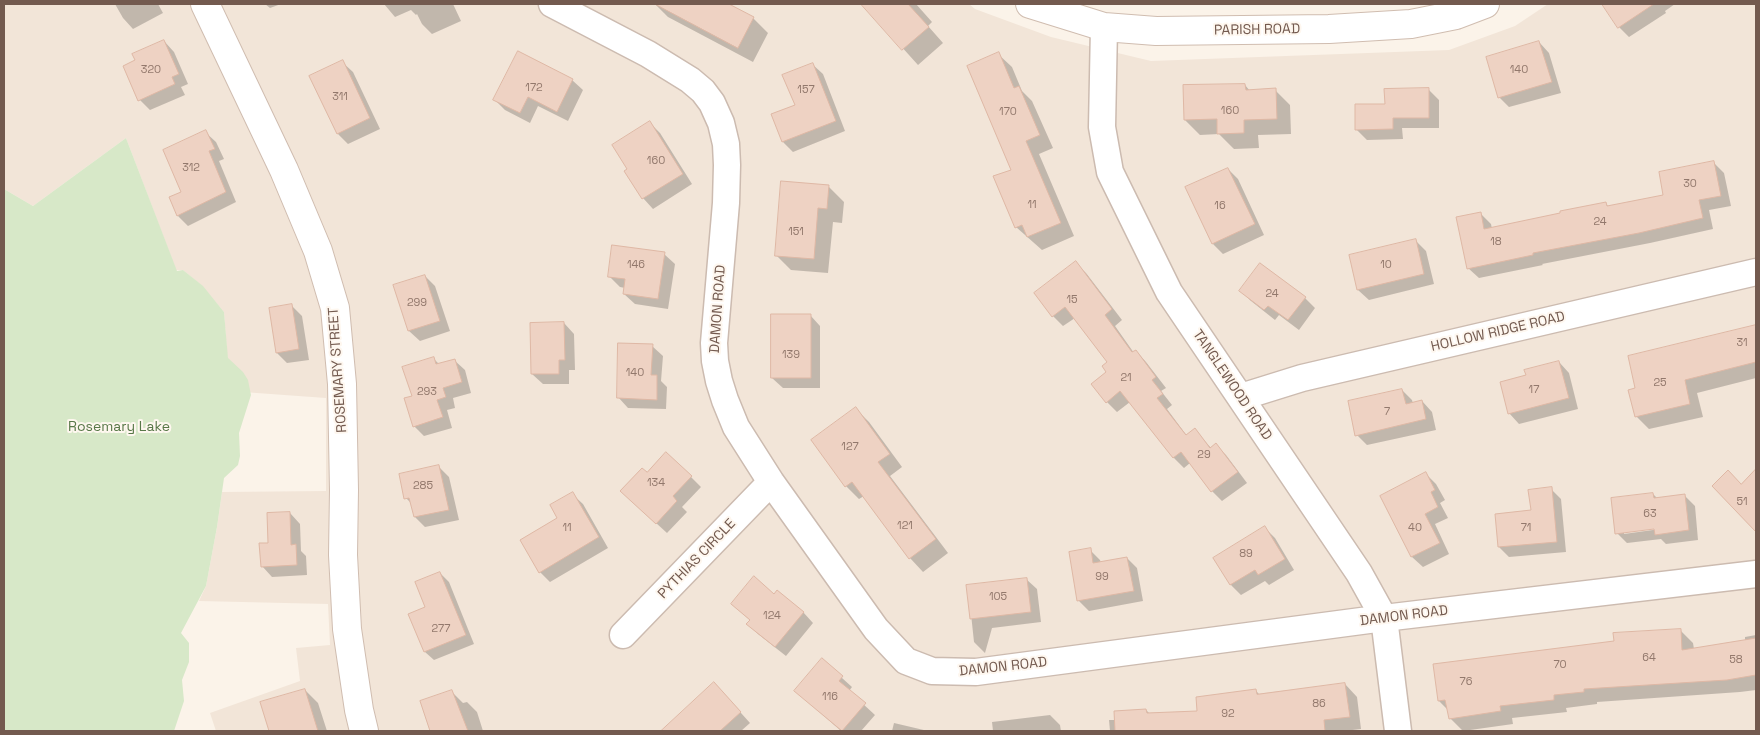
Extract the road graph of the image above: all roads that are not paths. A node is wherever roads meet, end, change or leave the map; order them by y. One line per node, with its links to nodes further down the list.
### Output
1 (204, 4): 12 (street, ROSEMARY STREET)
2 (552, 4): 8 (street, DAMON ROAD)
3 (1030, 4): 5 (street, PARISH ROAD)
4 (1485, 4): 5 (street, PARISH ROAD)
5 (1104, 27): 7 (street, TANGLEWOOD ROAD)
6 (1756, 272): 7 (street, HOLLOW RIDGE ROAD)
7 (1241, 396): 10 (street, TANGLEWOOD ROAD)
8 (771, 482): 10 (street, DAMON ROAD); 11 (street, PYTHIAS CIRCLE)
9 (1756, 574): 10 (street, DAMON ROAD)
10 (1384, 618): 13 (street, TANGLEWOOD ROAD)
11 (622, 635)
12 (364, 731)
13 (1398, 731)

